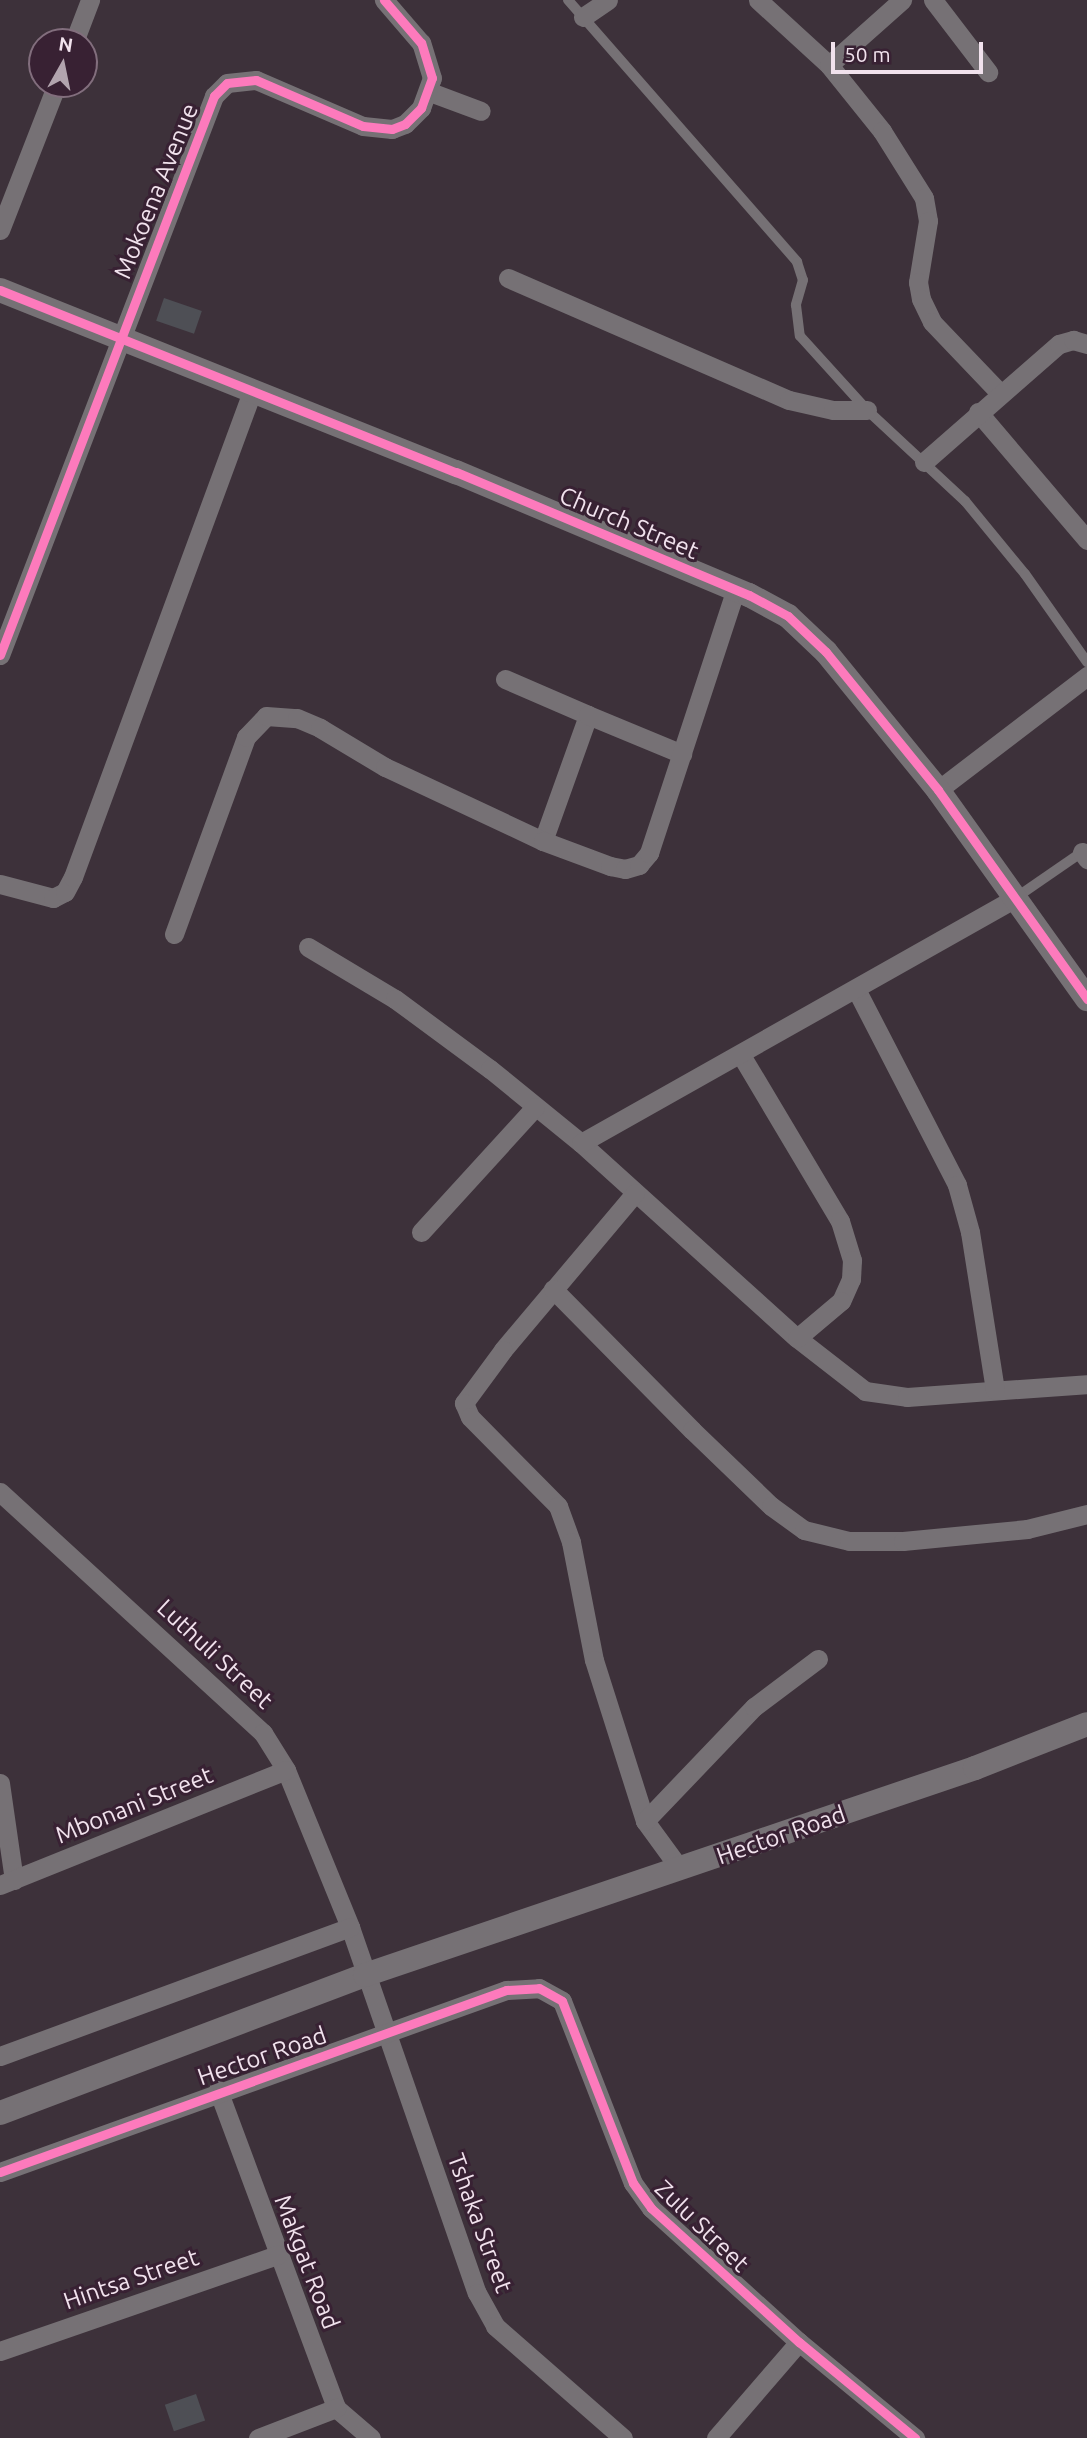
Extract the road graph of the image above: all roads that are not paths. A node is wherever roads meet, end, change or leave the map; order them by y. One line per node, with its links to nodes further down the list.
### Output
1 (90, 0): 9 (street)
2 (384, 0): 12 (street)
3 (568, 0): 8 (lane)
4 (608, 0): 8 (street)
5 (758, 0): 10 (street)
6 (902, 0): 10 (street)
7 (933, 0): 11 (street)
8 (583, 17): 22 (lane)
9 (79, 28)
10 (829, 65): 21 (street)
11 (988, 72)
12 (430, 92): 14 (street); 18 (street, Mokoena Avenue)
13 (52, 98): 15 (street)
14 (481, 111)
15 (0, 230)
16 (508, 278): 22 (street)
17 (0, 290): 18 (street, Church Street)
18 (118, 337): 20 (street, Church Street); 27 (street, Mokoena Avenue)
19 (1087, 344): 21 (street)
20 (253, 389): 26 (street, Church Street); 36 (street)
21 (999, 392): 23 (street)
22 (867, 410): 24 (lane)
23 (978, 412): 24 (street); 25 (street)
24 (924, 462): 28 (lane)
25 (1087, 540)
26 (736, 589): 32 (street); 33 (street, Church Street)
27 (0, 655)
28 (1087, 662)
29 (1087, 676): 33 (street)
30 (505, 679): 31 (street)
31 (588, 715): 32 (street); 34 (street)
32 (682, 754): 34 (street)
33 (938, 790): 37 (street, Church Street)
34 (543, 841): 38 (street)
35 (1085, 854): 37 (lane)
36 (0, 884)
37 (1017, 897): 40 (street); 41 (street, Church Street)
38 (174, 934)
39 (308, 947): 43 (street)
40 (857, 991): 42 (street); 50 (street)
41 (1087, 999)
42 (741, 1055): 44 (street); 48 (street)
43 (535, 1107): 44 (street); 46 (street)
44 (581, 1143): 45 (street)
45 (635, 1194): 47 (street); 48 (street)
46 (421, 1232)
47 (553, 1289): 52 (street); 57 (street)
48 (797, 1338): 50 (street)
49 (1087, 1384): 50 (street)
50 (995, 1390)
51 (0, 1492): 55 (street, Luthuli Street)
52 (1087, 1514)
53 (818, 1659): 57 (street)
54 (1087, 1724): 58 (street, Hector Road)
55 (286, 1770): 59 (street, Mbonani Street); 60 (street, Luthuli Street)
56 (0, 1783): 59 (street)
57 (645, 1821): 58 (street)
58 (680, 1870): 61 (street, Hector Road)
59 (7, 1882)
60 (350, 1927): 61 (street, Luthuli Street); 64 (street)
61 (365, 1975): 63 (street, Tshaka Street); 66 (street, Hector Road)
62 (539, 1988): 63 (street, Hector Road); 69 (street, Zulu Street)
63 (386, 2035): 65 (street, Hector Road); 74 (street, Tshaka Street)
64 (0, 2056)
65 (218, 2090): 67 (street, Hector Road); 68 (street, Makgat Road)
66 (0, 2113)
67 (0, 2172)
68 (278, 2255): 70 (street, Hintsa Street); 71 (street, Makgat Road)
69 (799, 2342): 75 (street); 76 (street, Zulu Street)
70 (0, 2351)
71 (336, 2408): 72 (street); 73 (street, Makgat Road)
72 (258, 2438)
73 (371, 2438)
74 (623, 2438)
75 (716, 2438)
76 (915, 2438)

